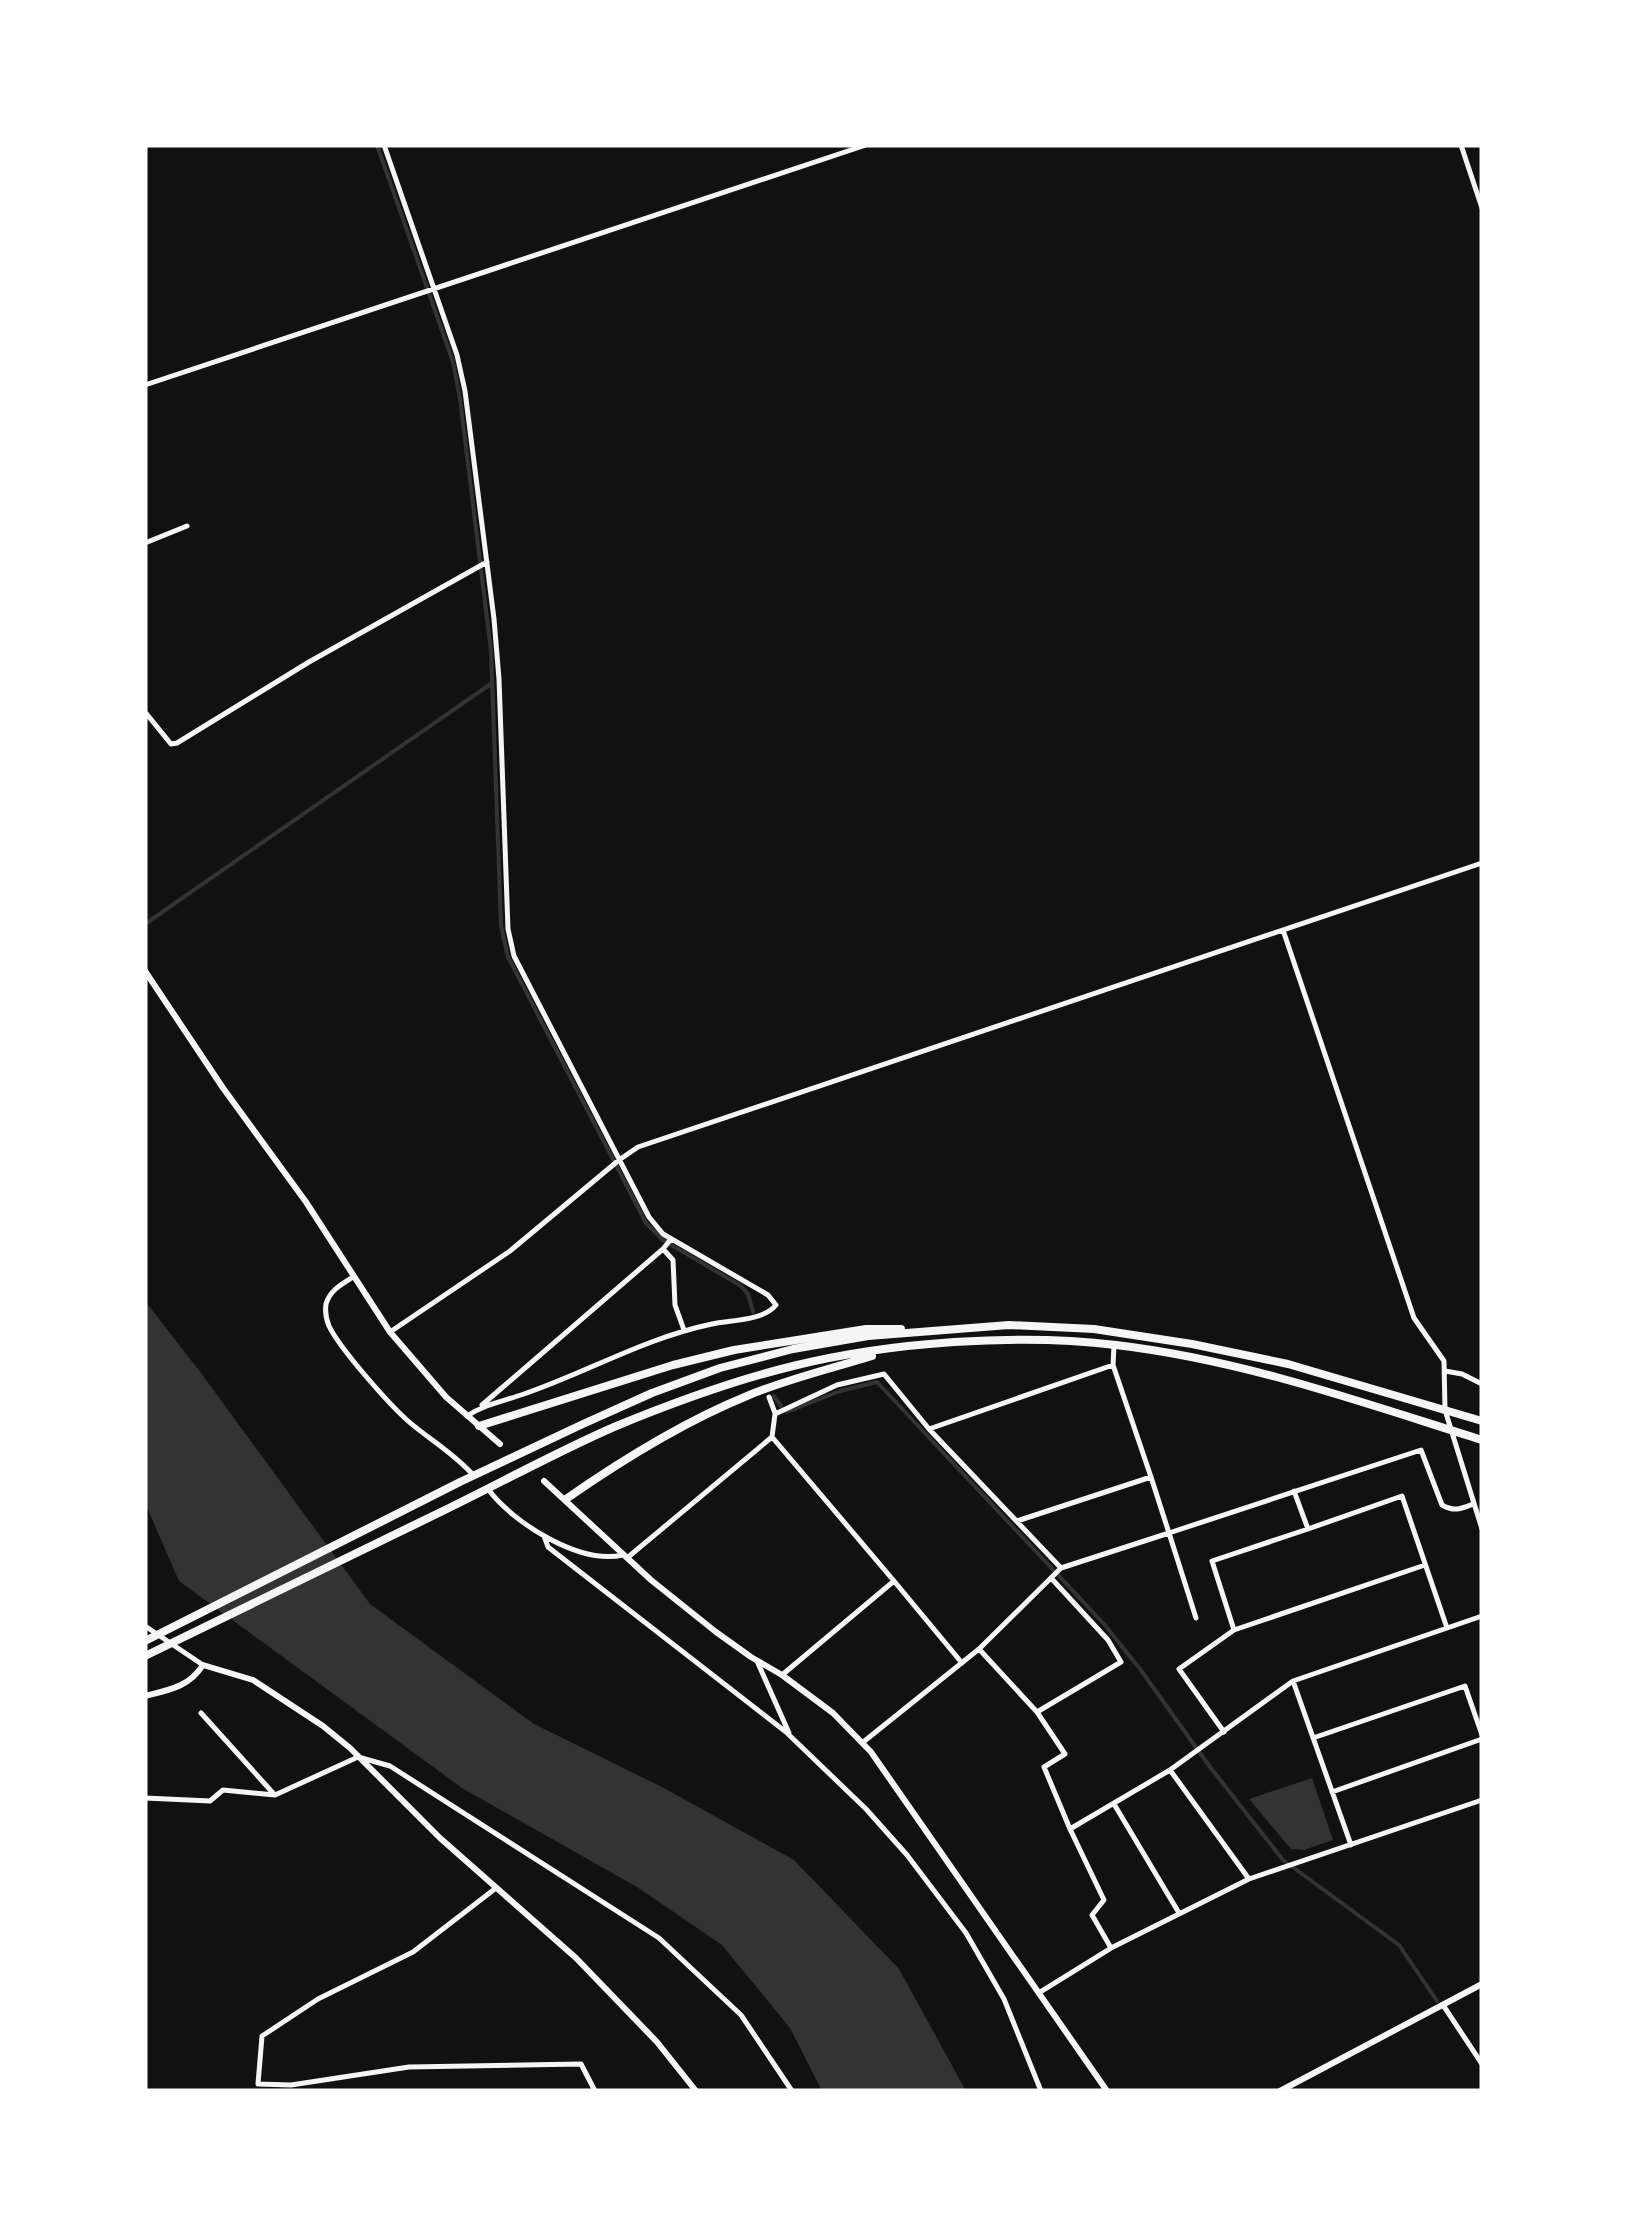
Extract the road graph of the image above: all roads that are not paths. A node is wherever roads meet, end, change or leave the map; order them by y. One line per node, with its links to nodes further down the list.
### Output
1 (384, 145): 5 (street)
2 (866, 145): 5 (street)
3 (1461, 145): 4 (street)
4 (1482, 208)
5 (430, 291): 6 (street); 9 (street)
6 (145, 386)
7 (187, 526): 8 (street)
8 (145, 543)
9 (483, 564): 10 (street); 14 (street)
10 (145, 712)
11 (1482, 862): 12 (street)
12 (1283, 930): 14 (street); 25 (street)
13 (145, 971): 16 (main road)
14 (616, 1162): 15 (street); 21 (street)
15 (667, 1244): 17 (street); 20 (street); 28 (street)
16 (353, 1277): 21 (main road); 39 (street)
17 (750, 1318): 18 (street); 20 (street)
18 (752, 1329)
19 (943, 1329): 29 (highway); 33 (highway); 39 (highway)
20 (684, 1330): 28 (street)
21 (390, 1332): 31 (main road)
22 (1114, 1345): 23 (highway); 24 (street); 35 (highway)
23 (890, 1350): 42 (highway); 44 (highway)
24 (1113, 1365): 34 (street); 40 (street)
25 (1445, 1371): 26 (street); 29 (street)
26 (1482, 1384)
27 (769, 1397): 30 (street)
28 (481, 1407): 31 (street)
29 (1445, 1410): 32 (highway); 35 (street)
30 (775, 1414): 34 (street); 36 (street)
31 (467, 1416): 33 (main road)
32 (1482, 1421)
33 (479, 1426): 38 (main road)
34 (929, 1429): 46 (street)
35 (1450, 1430): 37 (highway); 45 (street)
36 (772, 1437): 51 (street); 54 (street)
37 (1482, 1440)
38 (500, 1444)
39 (474, 1476): 60 (highway)
40 (1151, 1477): 46 (street); 49 (street)
41 (544, 1481): 44 (main road)
42 (488, 1489): 50 (street); 62 (highway)
43 (1294, 1490): 45 (street); 47 (street); 49 (street)
44 (566, 1500): 51 (main road)
45 (1474, 1504): 48 (street)
46 (1016, 1521): 53 (street)
47 (1308, 1528): 52 (street); 59 (street)
48 (1482, 1529)
49 (1168, 1533): 53 (street); 56 (street)
50 (544, 1536): 51 (street); 72 (street)
51 (625, 1557): 63 (main road)
52 (1425, 1565): 58 (street); 59 (street)
53 (1056, 1573): 61 (street); 69 (street)
54 (894, 1581): 64 (street); 66 (street)
55 (1482, 1616): 58 (street)
56 (1196, 1618)
57 (145, 1626): 65 (street)
58 (1448, 1628): 67 (street)
59 (1234, 1630): 71 (street)
60 (145, 1641)
61 (979, 1649): 64 (street); 69 (street)
62 (145, 1656)
63 (756, 1660): 66 (main road); 72 (street)
64 (962, 1664): 75 (street)
65 (203, 1665): 68 (main road); 76 (main road)
66 (782, 1675): 75 (main road)
67 (1293, 1681): 71 (street); 74 (street)
68 (145, 1696)
69 (1038, 1712): 83 (street)
70 (202, 1713): 79 (street)
71 (1224, 1732): 77 (street)
72 (790, 1736): 96 (street)
73 (1482, 1737): 74 (street); 78 (street)
74 (1313, 1738): 78 (street)
75 (862, 1743): 90 (main road)
76 (358, 1757): 79 (street); 86 (main road); 95 (street)
77 (1170, 1770): 82 (street); 85 (street)
78 (1332, 1792): 84 (street)
79 (275, 1796): 80 (street)
80 (145, 1798)
81 (1482, 1800): 84 (street)
82 (1114, 1804): 83 (street); 87 (street)
83 (1070, 1829): 88 (street)
84 (1350, 1845): 85 (street)
85 (1249, 1880): 87 (street)
86 (496, 1888): 93 (street); 94 (main road)
87 (1180, 1914): 88 (street)
88 (1111, 1948): 90 (street)
89 (1482, 1984): 91 (main road)
90 (1040, 1992): 97 (main road)
91 (1443, 2005): 92 (street); 98 (main road)
92 (1482, 2064)
93 (595, 2091)
94 (696, 2091)
95 (792, 2091)
96 (1041, 2091)
97 (1107, 2091)
98 (1280, 2091)

